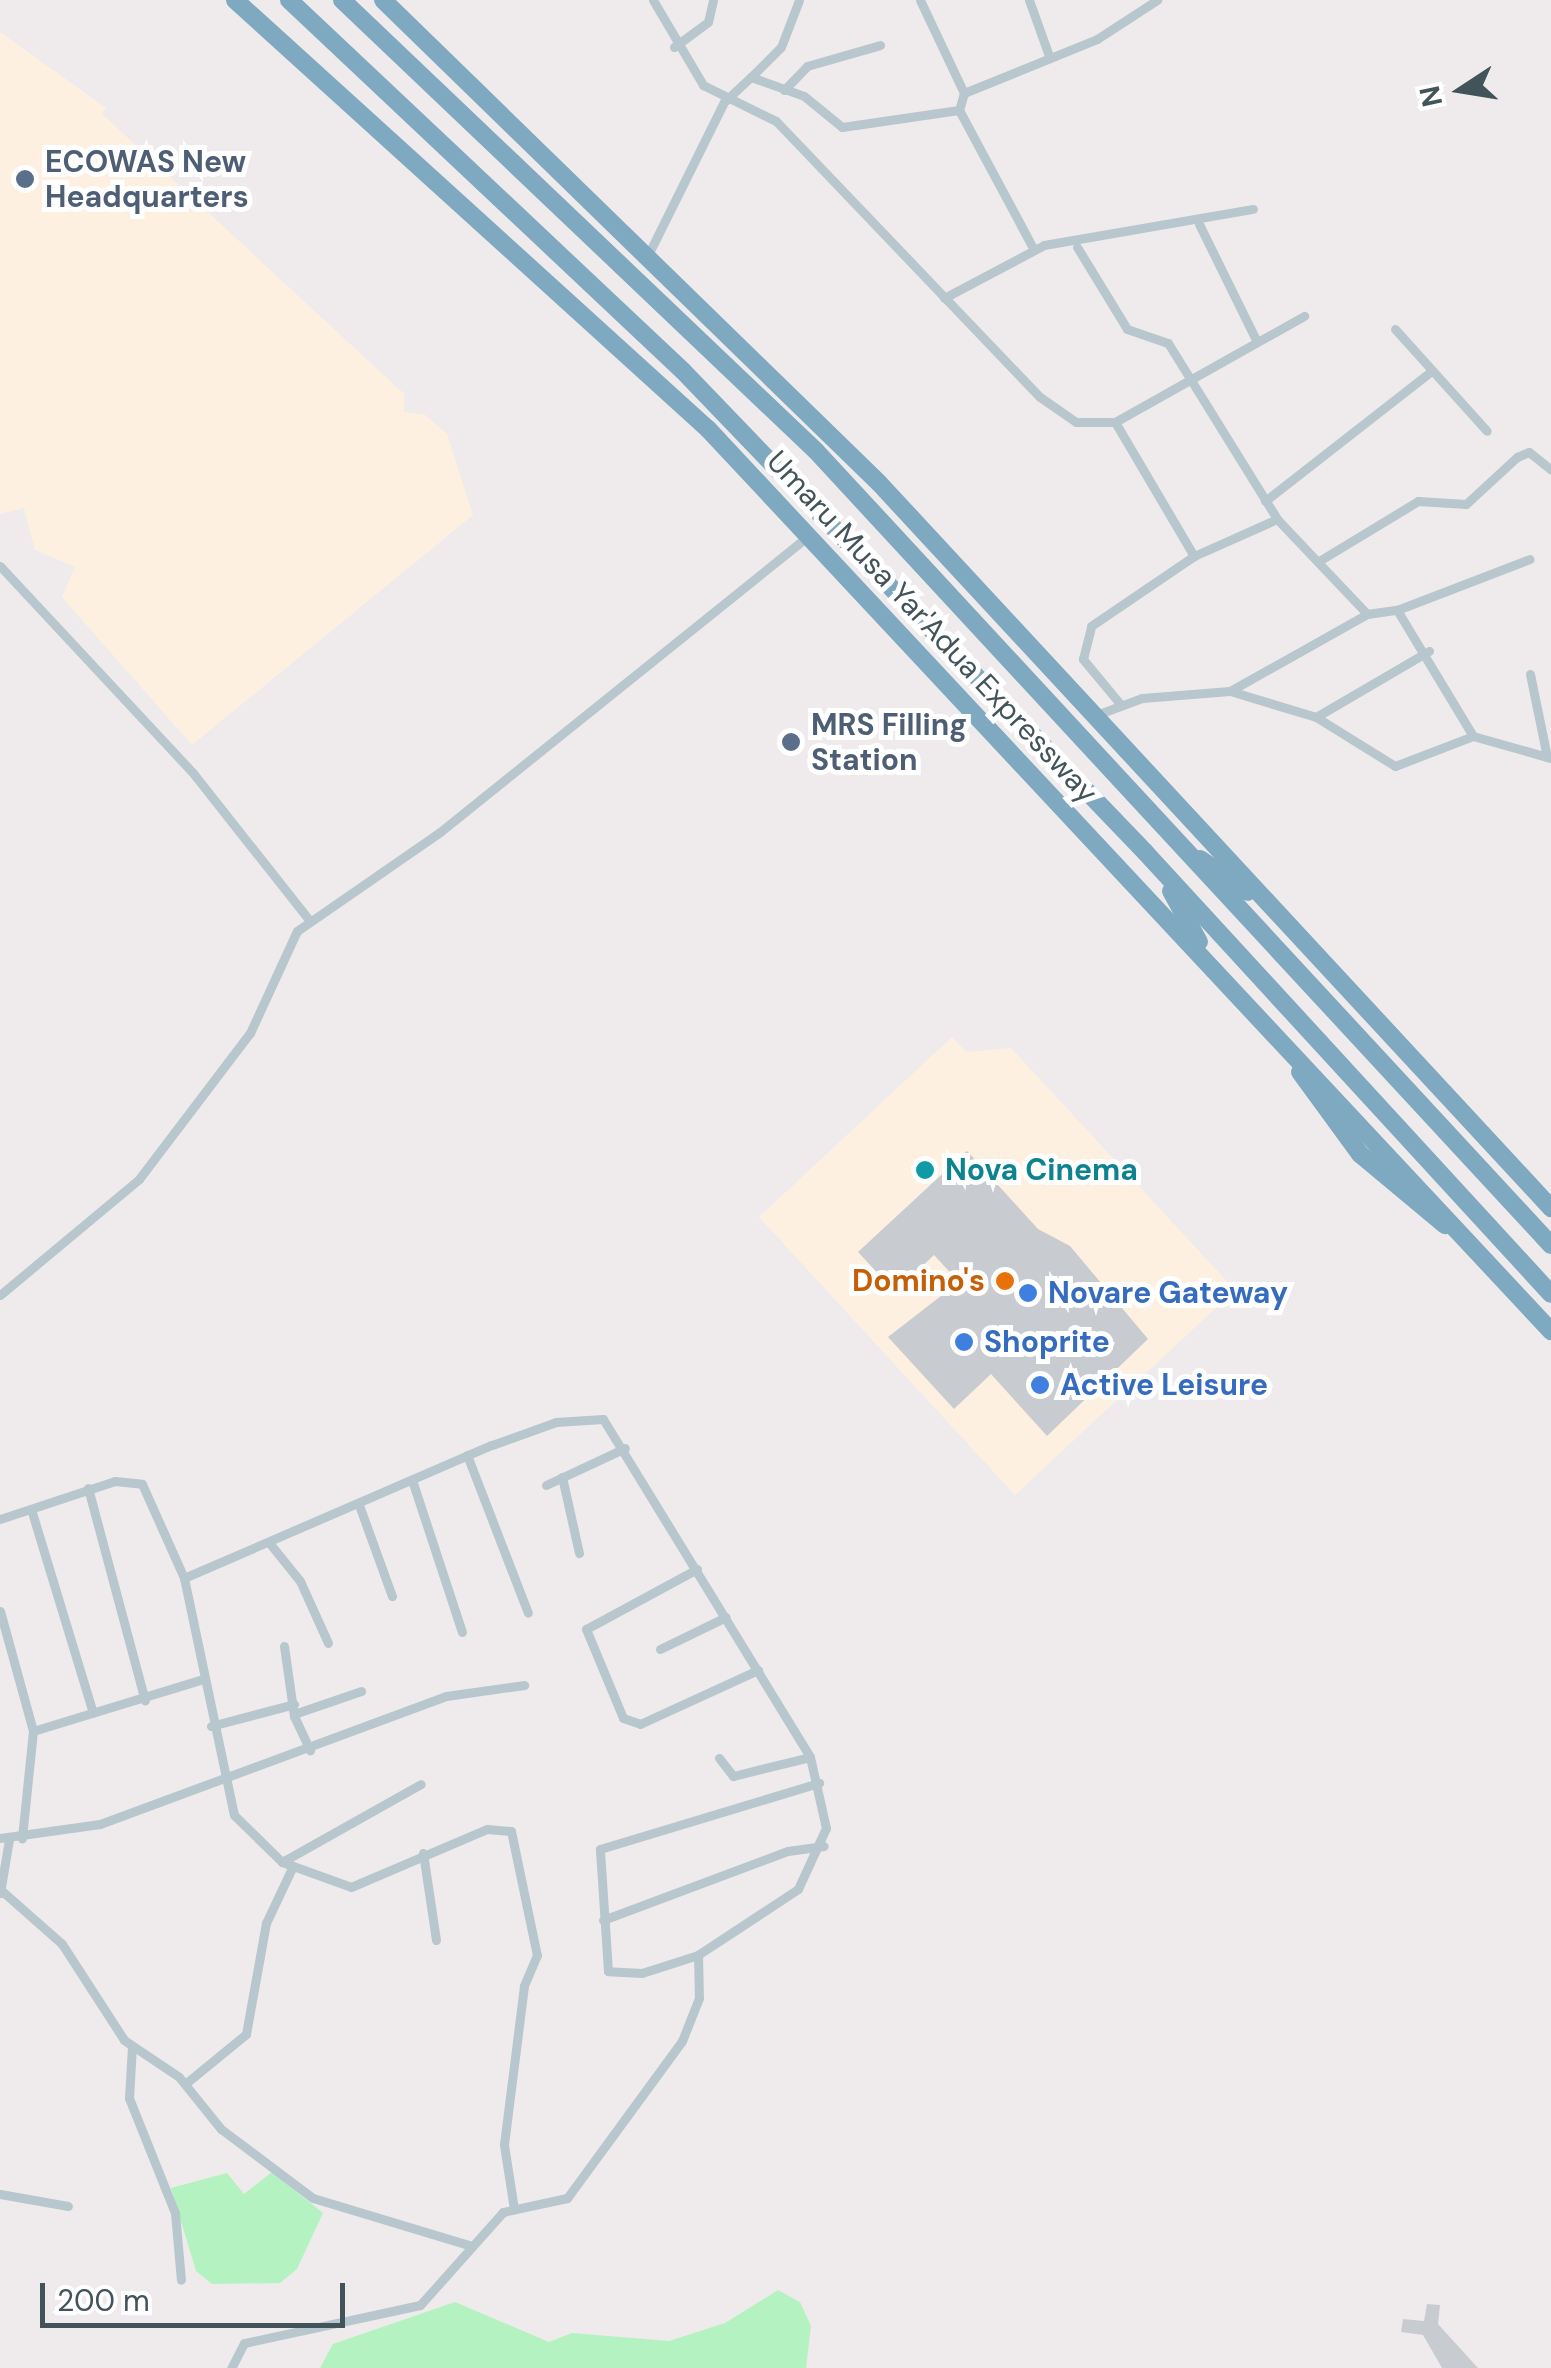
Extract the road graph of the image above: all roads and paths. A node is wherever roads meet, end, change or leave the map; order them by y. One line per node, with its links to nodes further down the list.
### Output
1 (235, 0): 35 (highway, Umaru Musa Yar'Adua Expressway)
2 (290, 0): 51 (highway, Umaru Musa Yar'Adua Expressway)
3 (342, 0): 50 (highway, Umaru Musa Yar'Adua Expressway)
4 (383, 0): 23 (highway, Umaru Musa Yar'Adua Expressway)
5 (653, 0): 12 (street)
6 (713, 0): 12 (street)
7 (798, 0): 14 (street)
8 (920, 0): 16 (street)
9 (1028, 0): 13 (street)
10 (1158, 0): 13 (street)
11 (880, 45): 15 (street)
12 (674, 46): 17 (street)
13 (1049, 56): 16 (street)
14 (751, 77): 15 (street); 17 (street)
15 (784, 90): 18 (street)
16 (964, 93): 18 (street)
17 (724, 102): 23 (street); 24 (street)
18 (959, 110): 22 (street)
19 (1253, 209): 20 (street)
20 (1200, 224): 21 (street); 27 (street)
21 (1077, 246): 22 (street); 29 (street)
22 (1034, 250): 24 (street)
23 (648, 253): 40 (highway, Umaru Musa Yar'Adua Expressway)
24 (944, 298): 30 (street)
25 (1304, 316): 27 (street)
26 (1395, 330): 28 (street)
27 (1255, 338): 29 (street)
28 (1429, 373): 31 (street); 33 (street)
29 (1188, 380): 30 (street); 33 (street)
30 (1116, 422): 36 (street)
31 (1487, 431)
32 (1551, 470): 38 (street)
33 (1265, 501): 34 (street)
34 (1278, 519): 36 (street); 38 (street)
35 (808, 537): 44 (highway, Umaru Musa Yar'Adua Expressway); 57 (street)
36 (1194, 556): 47 (street)
37 (1530, 558): 41 (street)
38 (1320, 562): 42 (street)
39 (0, 566): 57 (street)
40 (995, 608): 48 (highway, Umaru Musa Yar'Adua Expressway); 50 (highway)
41 (1397, 610): 42 (street); 43 (street)
42 (1367, 614): 46 (street)
43 (1429, 651): 49 (street); 52 (street)
44 (933, 670): 51 (highway); 58 (highway, Umaru Musa Yar'Adua Expressway)
45 (1530, 674): 53 (street)
46 (1230, 691): 47 (street); 49 (street)
47 (1121, 705): 48 (street)
48 (1094, 715): 56 (highway, Umaru Musa Yar'Adua Expressway)
49 (1316, 718): 52 (street)
50 (1066, 723): 54 (highway, Umaru Musa Yar'Adua Expressway)
51 (1030, 733): 55 (highway, Umaru Musa Yar'Adua Expressway)
52 (1473, 736): 53 (street)
53 (1549, 758)
54 (1174, 842): 56 (highway); 60 (highway, Umaru Musa Yar'Adua Expressway)
55 (1156, 864): 58 (highway); 61 (highway, Umaru Musa Yar'Adua Expressway)
56 (1274, 910): 59 (highway, Umaru Musa Yar'Adua Expressway)
57 (310, 921): 62 (street)
58 (1213, 967): 63 (highway, Umaru Musa Yar'Adua Expressway)
59 (1551, 1208)
60 (1551, 1244)
61 (1551, 1294)
62 (0, 1295)
63 (1551, 1332)
64 (625, 1448): 65 (street); 66 (street); 75 (street)
65 (467, 1455): 67 (street); 79 (street)
66 (562, 1478): 68 (street); 74 (street)
67 (412, 1480): 70 (street); 81 (street)
68 (546, 1485)
69 (88, 1488): 71 (street); 76 (street); 89 (street)
70 (359, 1505): 73 (street); 77 (street)
71 (32, 1509): 72 (street); 91 (street)
72 (0, 1519)
73 (272, 1545): 76 (street); 82 (street)
74 (579, 1553)
75 (698, 1569): 80 (street); 85 (street)
76 (184, 1578): 86 (street)
77 (392, 1596)
78 (0, 1611): 93 (street)
79 (528, 1612)
80 (726, 1617): 84 (street); 85 (street)
81 (462, 1632)
82 (328, 1643)
83 (284, 1646): 90 (street)
84 (660, 1649)
85 (758, 1670): 95 (street)
86 (200, 1680): 89 (street); 92 (street)
87 (524, 1685): 94 (street)
88 (361, 1691): 90 (street)
89 (145, 1700): 91 (street)
90 (294, 1709): 92 (street); 94 (street)
91 (93, 1713): 93 (street)
92 (210, 1726): 97 (street)
93 (32, 1731): 101 (street)
94 (310, 1750): 97 (street)
95 (810, 1756): 96 (street); 98 (street)
96 (719, 1758)
97 (224, 1782): 101 (street); 104 (street)
98 (819, 1783): 102 (street); 107 (street)
99 (420, 1784): 104 (street)
100 (4, 1838): 101 (street); 106 (street)
101 (22, 1838)
102 (824, 1846): 107 (street); 109 (street)
103 (423, 1853): 105 (street); 108 (street); 114 (street)
104 (282, 1862): 105 (street)
105 (294, 1866): 111 (street)
106 (0, 1892): 110 (street)
107 (603, 1920): 109 (street)
108 (436, 1940)
109 (698, 1956): 114 (street)
110 (132, 2046): 111 (street); 116 (street)
111 (185, 2084): 115 (street)
112 (0, 2194): 113 (street)
113 (68, 2206)
114 (514, 2209): 115 (street)
115 (469, 2246): 117 (street)
116 (181, 2280)
117 (231, 2368)

